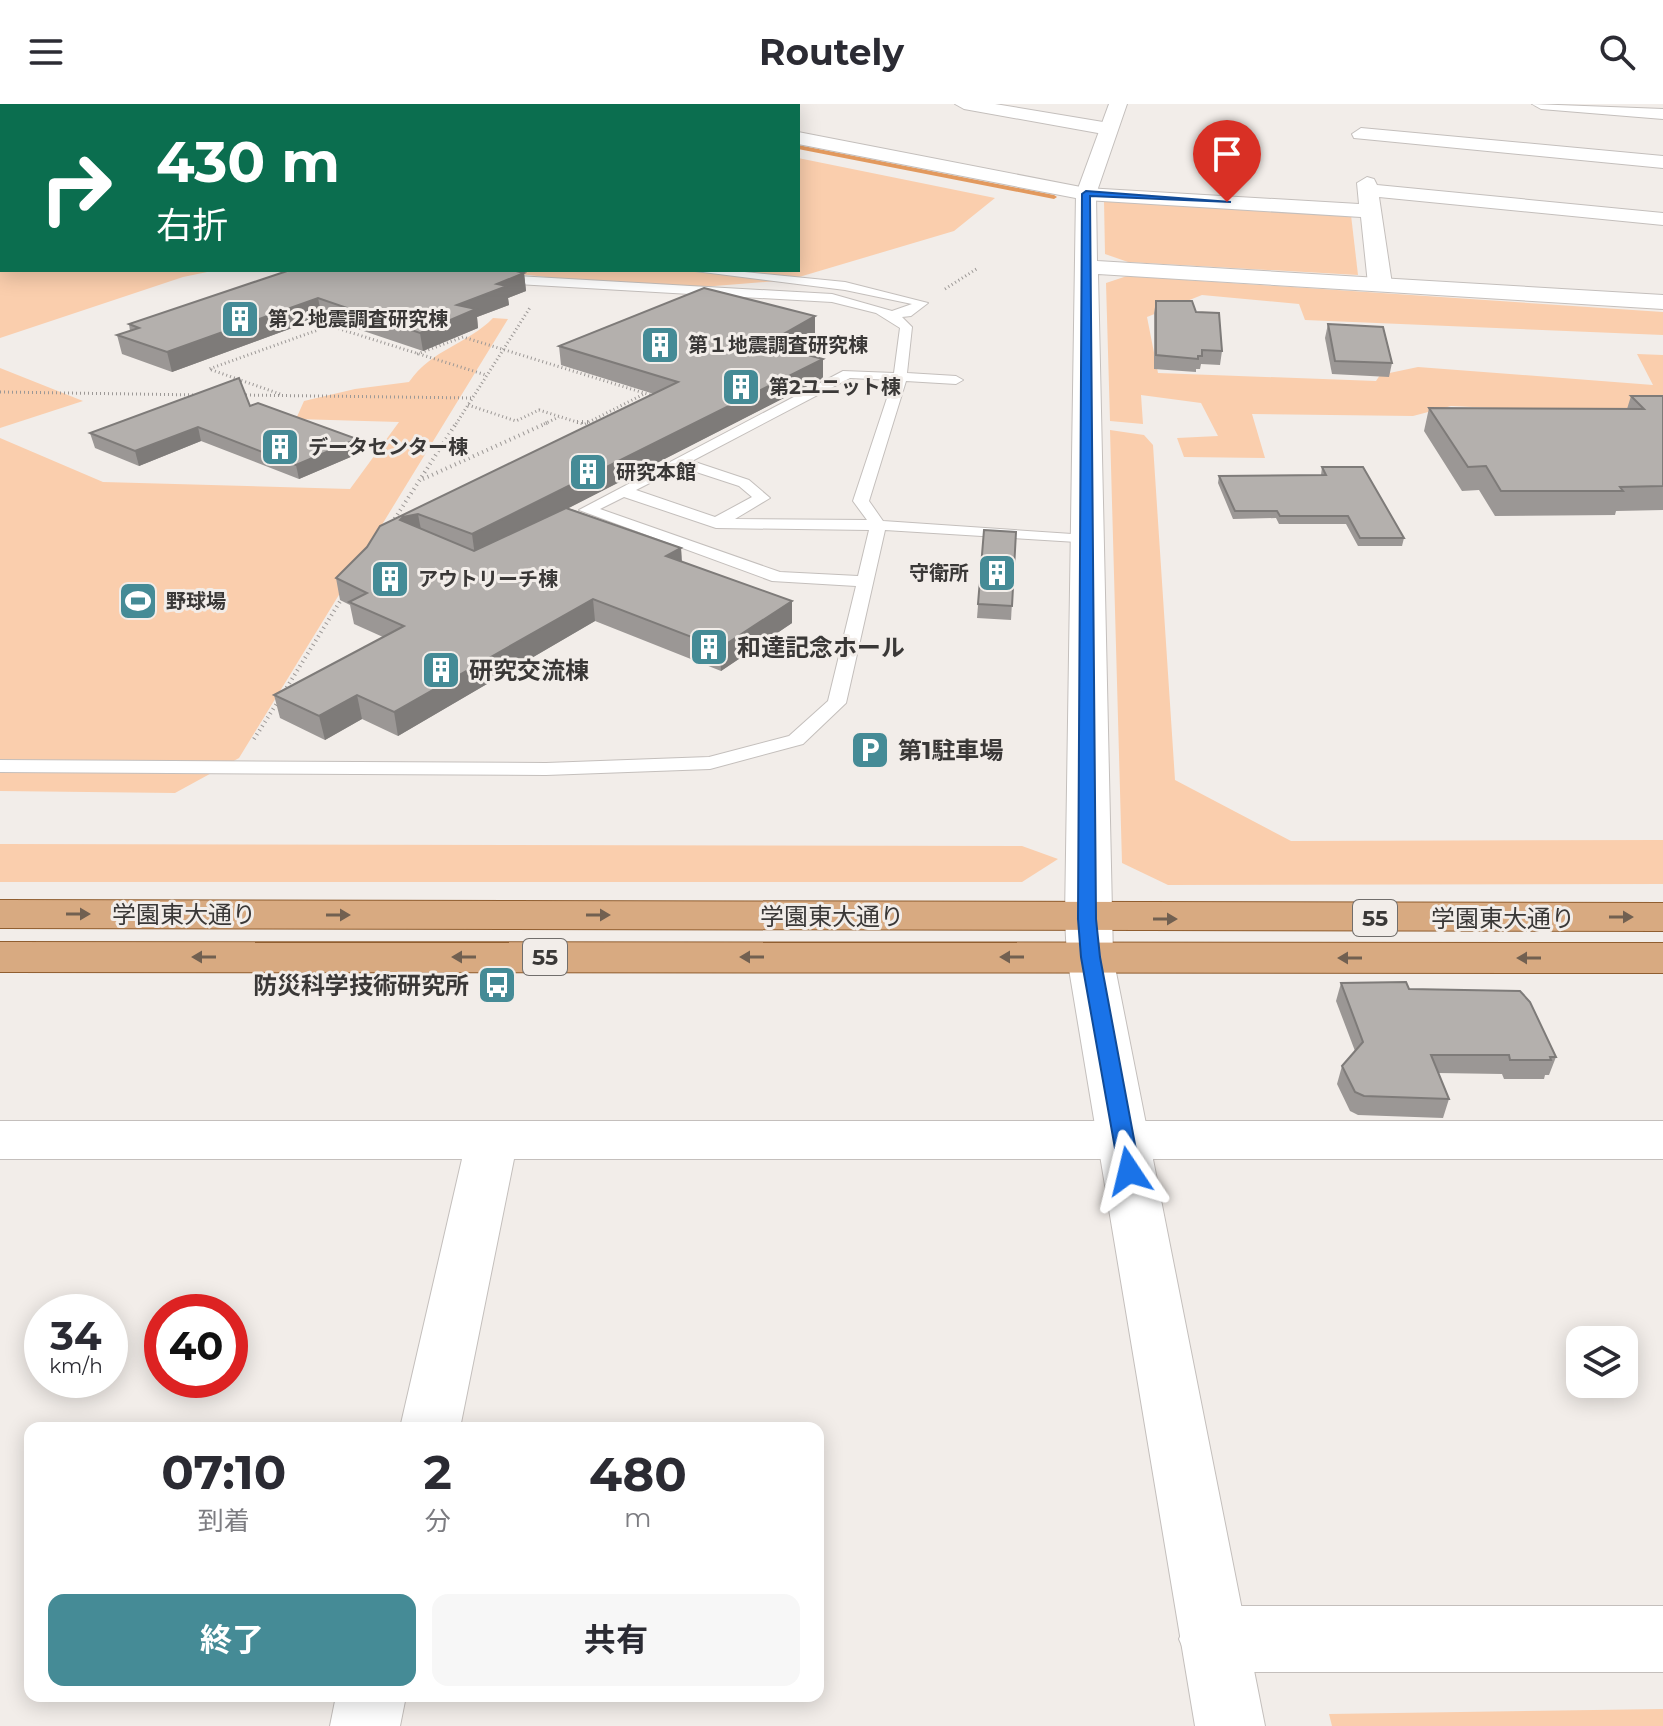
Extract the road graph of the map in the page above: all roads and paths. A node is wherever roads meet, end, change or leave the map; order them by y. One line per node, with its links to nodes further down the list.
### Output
1 (964, 104): 4 (street)
2 (1541, 104): 3 (street)
3 (1663, 114)
4 (1114, 117): 9 (street)
5 (800, 138): 9 (street)
6 (800, 155): 9 (street)
7 (1663, 162): 8 (street)
8 (1369, 200): 9 (street); 10 (street); 16 (street)
9 (1086, 203): 11 (street)
10 (1663, 219)
11 (1088, 267): 16 (street); 45 (street)
12 (978, 268): 18 (path)
13 (711, 272): 18 (lane)
14 (485, 278): 15 (lane)
15 (546, 282): 20 (lane); 23 (path)
16 (1380, 284): 17 (street)
17 (1663, 302)
18 (917, 307): 19 (lane); 20 (lane)
19 (940, 312)
20 (893, 314): 26 (lane)
21 (308, 319): 22 (path)
22 (329, 326): 24 (path); 32 (path)
23 (504, 348): 24 (path); 25 (path); 29 (path)
24 (417, 354): 25 (path)
25 (487, 376): 33 (path)
26 (900, 378): 27 (lane); 39 (lane); 43 (lane)
27 (956, 380)
28 (0, 392): 30 (path)
29 (645, 394): 34 (path); 36 (path)
30 (205, 395)
31 (237, 395): 32 (path)
32 (284, 396): 33 (path)
33 (473, 398): 35 (path)
34 (666, 400)
35 (468, 405): 37 (path); 40 (path)
36 (560, 416): 37 (path); 38 (path)
37 (516, 421): 38 (path)
38 (535, 428): 40 (path)
39 (680, 462): 41 (lane); 42 (lane)
40 (421, 480): 44 (path)
41 (623, 491): 42 (lane); 46 (lane)
42 (716, 523): 43 (lane)
43 (878, 525): 45 (lane); 46 (lane)
44 (389, 528)
45 (1087, 540): 52 (street)
46 (864, 581): 49 (lane)
47 (348, 588): 49 (path)
48 (0, 766): 49 (lane)
49 (237, 767)
50 (0, 914): 52 (main road, 学園東大通り / 55, one-way to 52)
51 (1663, 917): 52 (main road, 学園東大通り / 55, one-way to 51)
52 (1088, 938): 53 (main road, 学園東大通り / 55, one-way to 53); 54 (main road, 学園東大通り / 55, one-way to 52); 56 (street)
53 (0, 957)
54 (1663, 958)
55 (0, 1140): 58 (street)
56 (1124, 1140): 57 (street); 58 (street); 60 (street)
57 (1663, 1140)
58 (492, 1141): 59 (street)
59 (431, 1422)
60 (1213, 1639): 61 (street); 64 (street)
61 (1663, 1639)
62 (370, 1702): 63 (street)
63 (365, 1726)
64 (1230, 1726)

